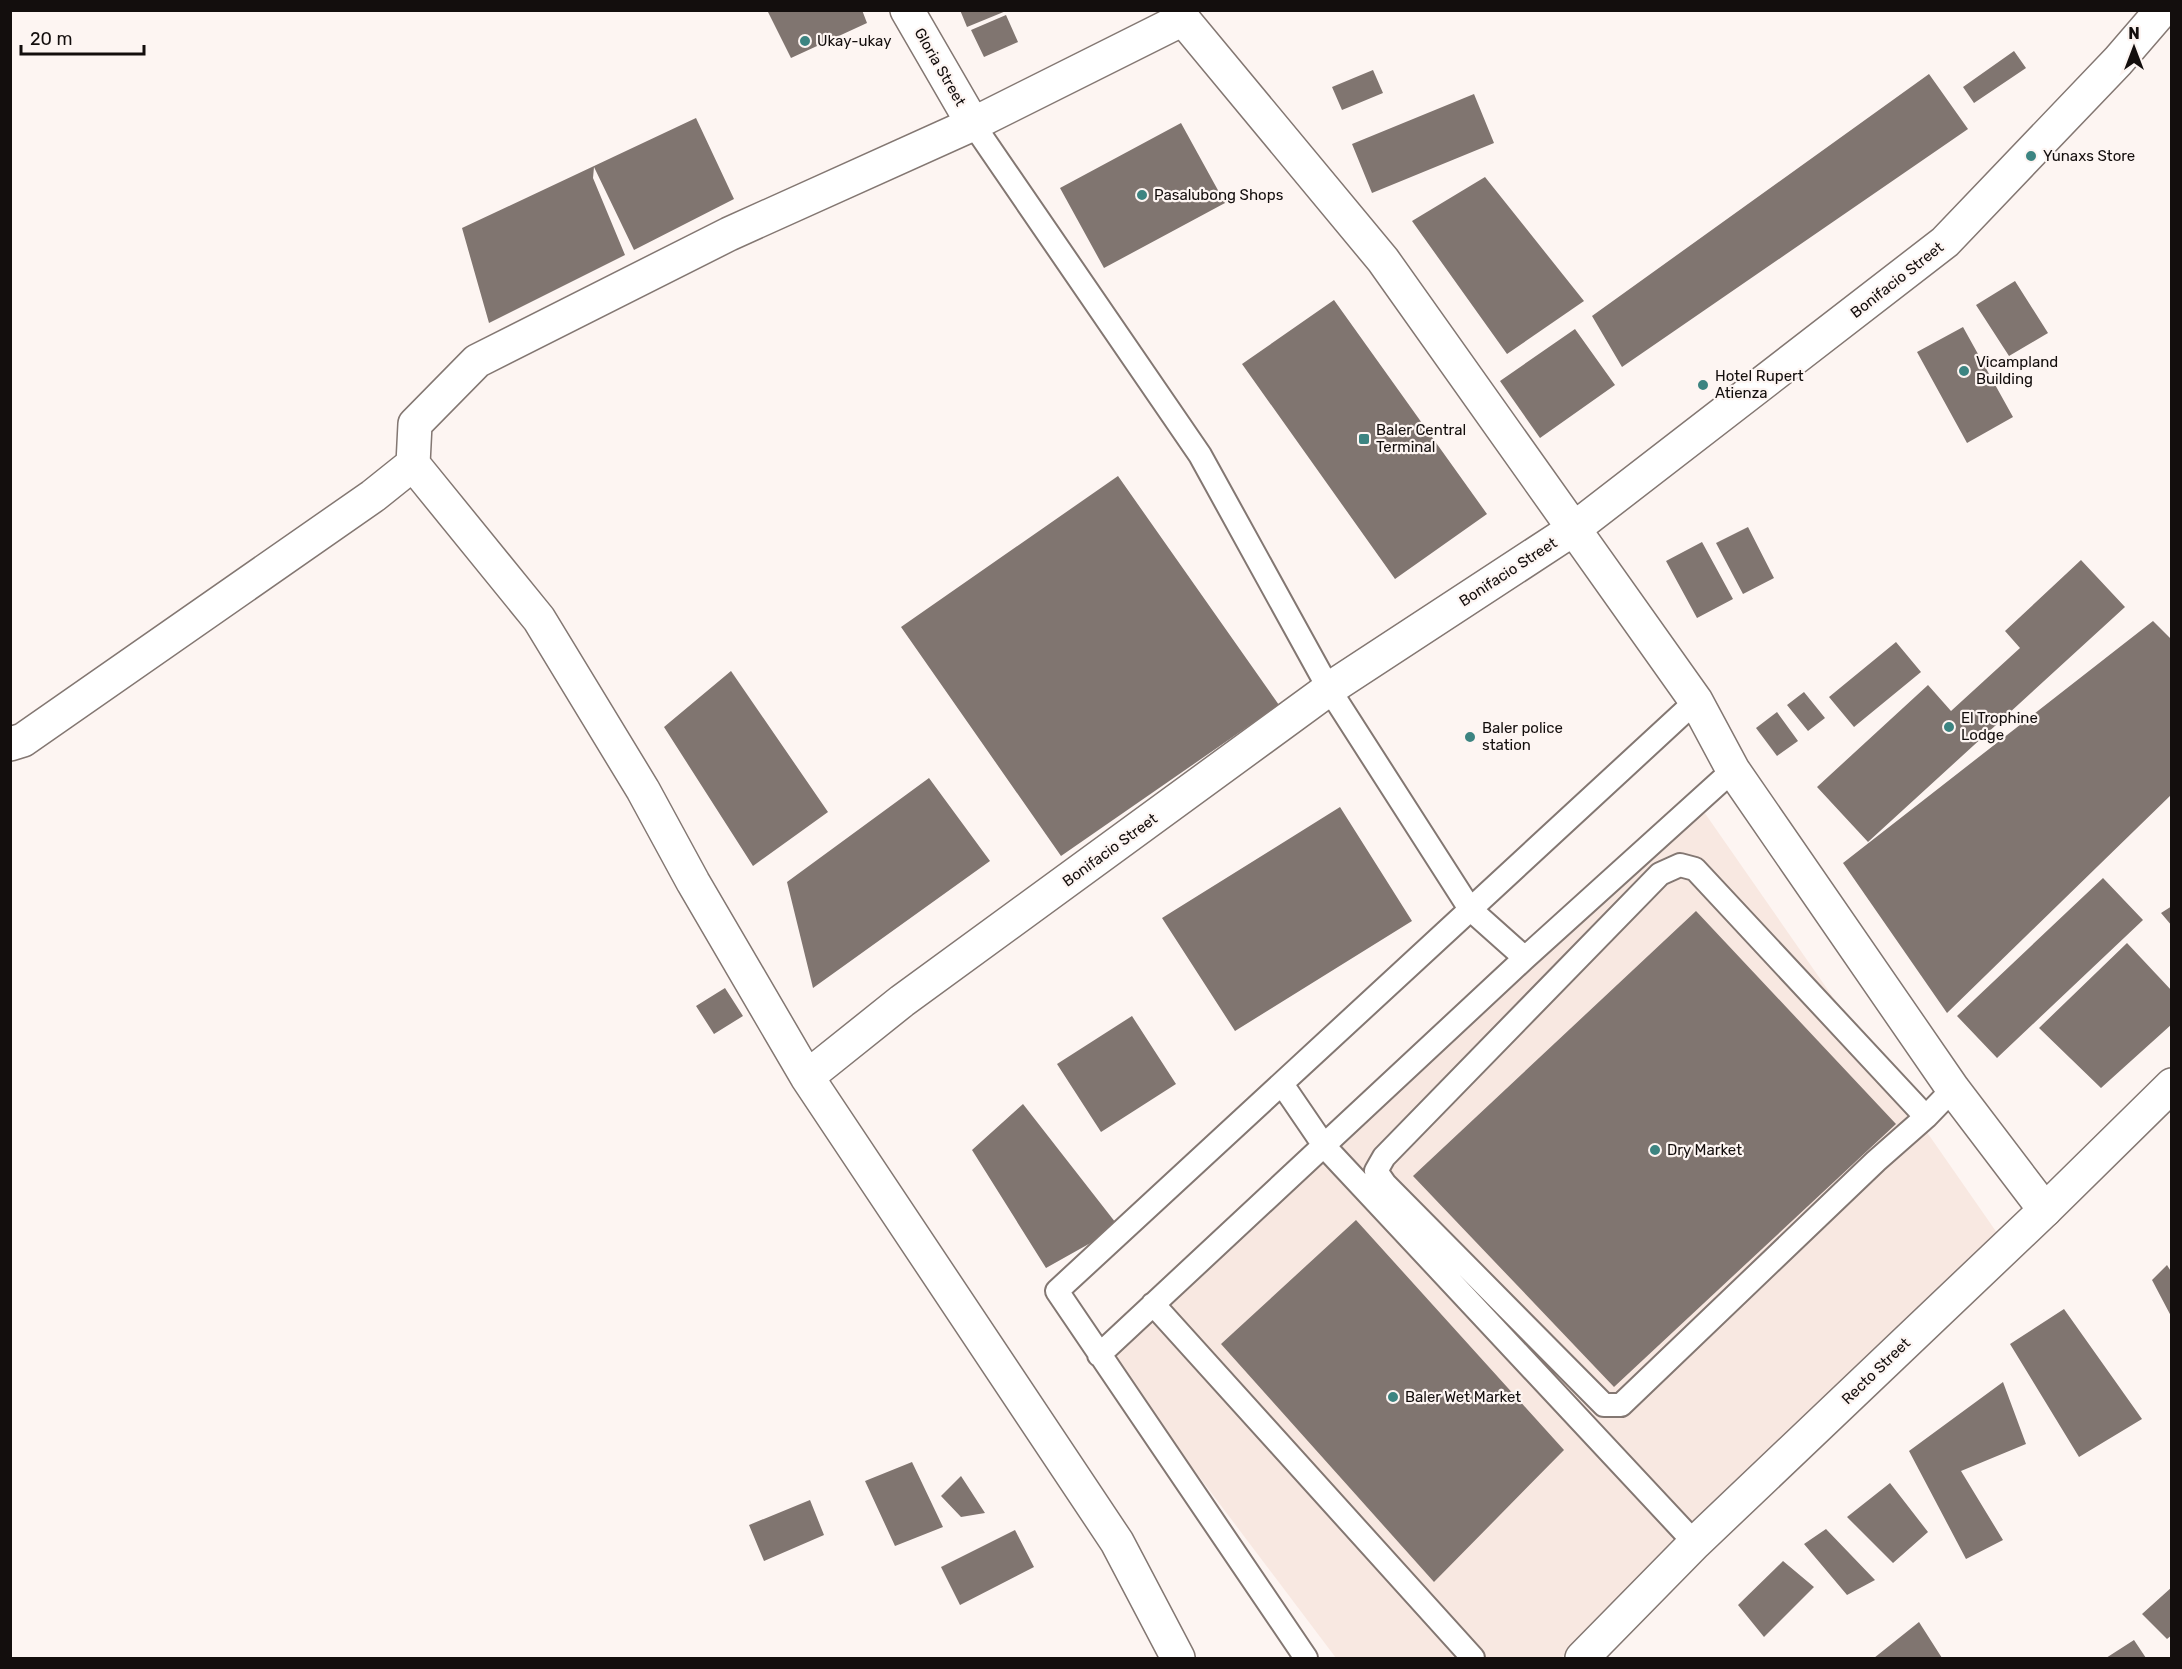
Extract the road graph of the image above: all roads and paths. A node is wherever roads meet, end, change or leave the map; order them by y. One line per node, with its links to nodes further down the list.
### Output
1 (907, 10): 3 (street, Gloria Street)
2 (2162, 10): 5 (street, Bonifacio Street)
3 (973, 124): 4 (street); 5 (street); 6 (lane)
4 (413, 464): 8 (street); 12 (street)
5 (1575, 528): 6 (street, Bonifacio Street); 7 (street)
6 (1329, 689): 10 (lane); 12 (street, Bonifacio Street)
7 (1696, 701): 9 (street); 10 (lane)
8 (10, 744)
9 (1733, 770): 11 (lane); 15 (street)
10 (1470, 909): 11 (lane); 13 (lane)
11 (1525, 958): 17 (lane)
12 (807, 1077): 23 (street)
13 (1282, 1084): 17 (lane); 20 (lane)
14 (2172, 1085): 18 (street, Recto Street)
15 (1953, 1089): 16 (lane); 18 (street)
16 (1926, 1117): 16 (lane)
17 (1324, 1147): 19 (lane); 21 (lane)
18 (2045, 1210): 21 (street, Recto Street)
19 (1153, 1304): 20 (lane); 25 (lane)
20 (1099, 1355): 24 (lane)
21 (1695, 1543): 22 (street, Recto Street)
22 (1589, 1656)
23 (1178, 1659)
24 (1306, 1659)
25 (1473, 1659)

